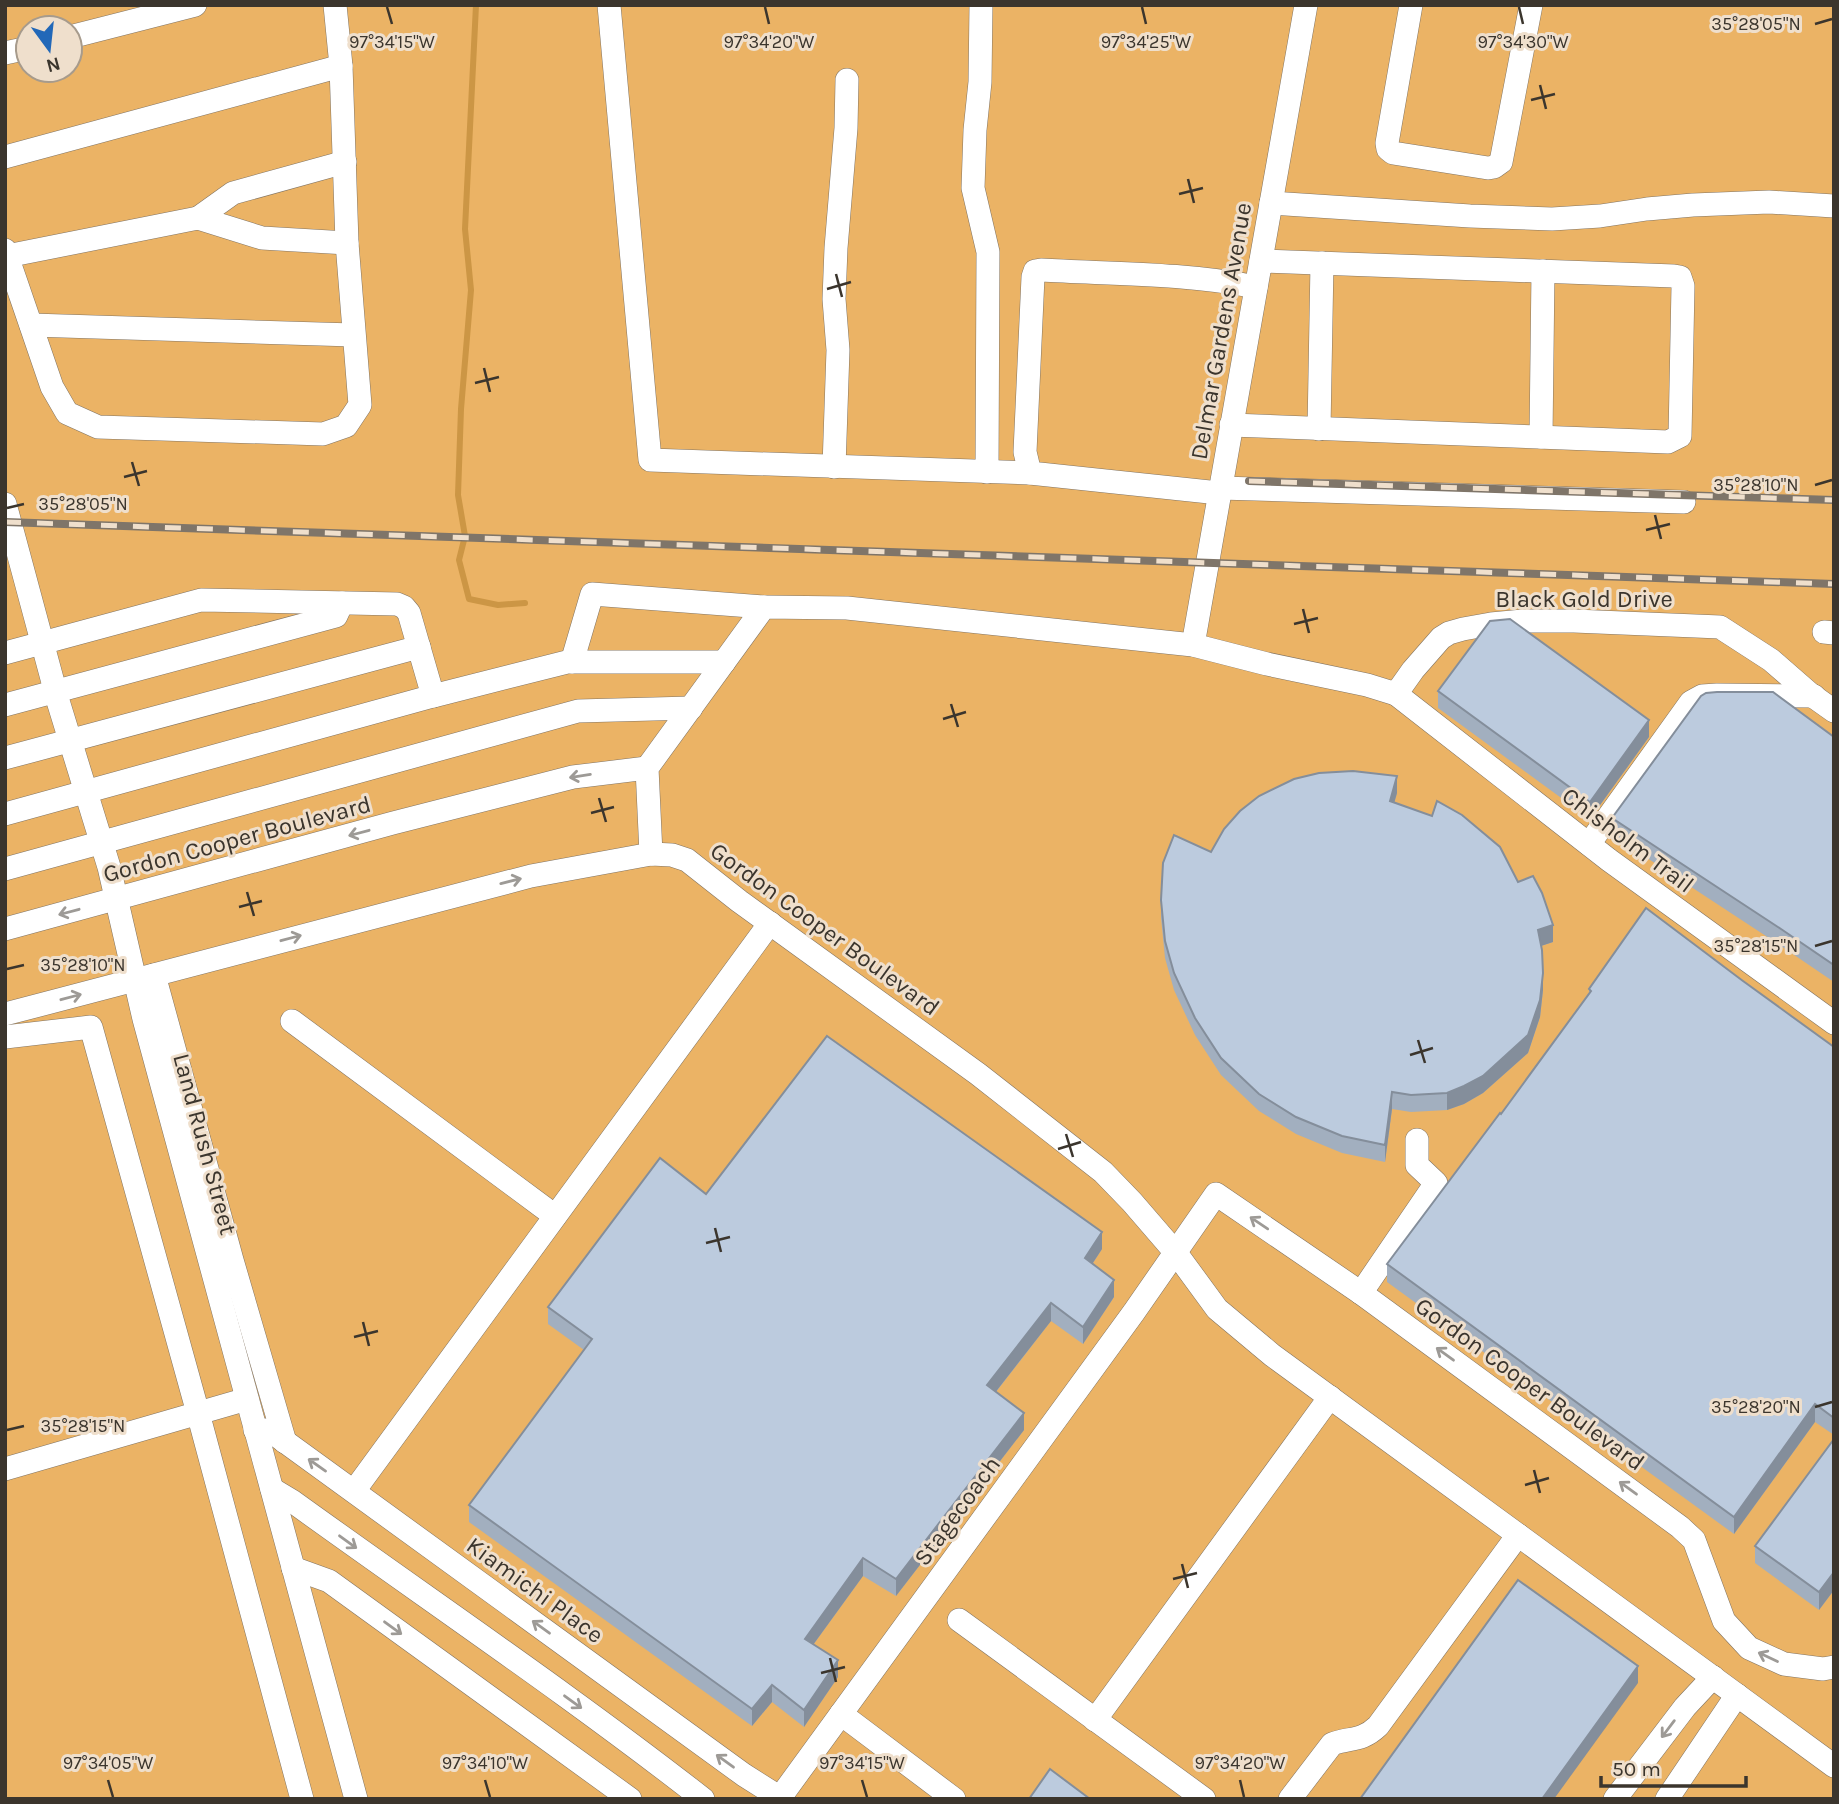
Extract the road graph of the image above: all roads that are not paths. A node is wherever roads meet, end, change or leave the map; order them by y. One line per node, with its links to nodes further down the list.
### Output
1 (195, 5): 8 (street)
2 (335, 5): 9 (street)
3 (609, 5): 27 (street)
4 (981, 5): 28 (street)
5 (1306, 5): 13 (street, Delmar Gardens Avenue)
6 (1411, 5): 7 (street)
7 (1531, 5)
8 (84, 33)
9 (341, 66): 11 (street); 12 (street)
10 (847, 80): 27 (street)
11 (5, 157)
12 (345, 162): 15 (street); 16 (street)
13 (1271, 203): 14 (street); 18 (street, Delmar Gardens Avenue)
14 (1834, 206)
15 (198, 218): 16 (street); 17 (street)
16 (347, 243): 23 (street)
17 (6, 253): 22 (street)
18 (1261, 261): 19 (street); 21 (street, Delmar Gardens Avenue)
19 (1322, 263): 20 (street); 25 (street)
20 (1543, 271): 26 (street); 26 (street)
21 (1256, 287): 24 (street, Delmar Gardens Avenue); 29 (street)
22 (31, 326): 23 (street); 23 (street)
23 (353, 335)
24 (1231, 425): 25 (street); 30 (street, Delmar Gardens Avenue)
25 (1319, 429): 26 (street)
26 (1541, 437)
27 (834, 467): 28 (street)
28 (987, 472): 29 (street)
29 (1030, 473): 30 (street)
30 (1219, 490): 31 (street); 35 (street, Delmar Gardens Avenue)
31 (1684, 502)
32 (5, 504): 36 (street, Land Rush Street)
33 (342, 603): 36 (street); 37 (street); 41 (street)
34 (764, 607): 35 (street); 39 (street); 40 (street)
35 (1201, 641): 42 (street)
36 (43, 644): 38 (street); 41 (street, Land Rush Street)
37 (419, 647): 43 (street); 48 (street)
38 (5, 653)
39 (572, 662): 40 (street); 43 (street)
40 (724, 662): 46 (street)
41 (56, 691): 45 (street); 48 (street, Land Rush Street)
42 (1396, 694): 44 (street, Black Gold Drive); 54 (street, Chisholm Trail)
43 (433, 696): 51 (street)
44 (1814, 696): 47 (street, Black Gold Drive); 54 (street)
45 (5, 705)
46 (691, 708): 50 (street); 53 (street)
47 (1834, 711)
48 (70, 740): 49 (street); 51 (street, Land Rush Street)
49 (5, 758)
50 (647, 768): 55 (street); 57 (street, Gordon Cooper Boulevard, one-way to 57)
51 (85, 792): 52 (street); 53 (street, Land Rush Street)
52 (5, 814)
53 (101, 842): 56 (street); 57 (street, Land Rush Street)
54 (1589, 844): 63 (street, Chisholm Trail)
55 (651, 854): 58 (street, Gordon Cooper Boulevard); 60 (street, Gordon Cooper Boulevard, one-way to 55)
56 (5, 869)
57 (116, 899): 59 (street, Gordon Cooper Boulevard, one-way to 59); 60 (street, Land Rush Street)
58 (770, 923): 66 (street); 67 (street, Gordon Cooper Boulevard)
59 (5, 929)
60 (144, 977): 61 (street, Gordon Cooper Boulevard, one-way to 60); 70 (street, Land Rush Street); 73 (street)
61 (5, 1014)
62 (292, 1021): 66 (street)
63 (1834, 1023)
64 (5, 1037): 71 (street)
65 (1417, 1140): 68 (street)
66 (555, 1216): 76 (street)
67 (1176, 1253): 68 (street, Gordon Cooper Boulevard, one-way to 67); 69 (street, Gordon Cooper Boulevard); 83 (street, Stagecoach)
68 (1361, 1293): 80 (street, Gordon Cooper Boulevard, one-way to 68)
69 (1330, 1397): 77 (street, Gordon Cooper Boulevard); 84 (street)
70 (247, 1399): 71 (street); 72 (street, Land Rush Street)
71 (198, 1413): 74 (street); 87 (street)
72 (255, 1430): 73 (street, Kiamichi Place); 75 (street, Land Rush Street)
73 (285, 1442): 76 (street, Kiamichi Place, one-way to 73)
74 (5, 1469)
75 (272, 1489): 78 (street, Land Rush Street); 90 (street, one-way to 90)
76 (354, 1491): 86 (street, Kiamichi Place, one-way to 76)
77 (1518, 1535): 81 (street, Gordon Cooper Boulevard); 93 (street)
78 (293, 1568): 88 (street, Land Rush Street); 89 (street, one-way to 89)
79 (959, 1620): 84 (street)
80 (1834, 1667)
81 (1713, 1677): 82 (street, Gordon Cooper Boulevard); 94 (street, one-way to 94)
82 (1737, 1695): 85 (street, Gordon Cooper Boulevard); 95 (street)
83 (841, 1714): 86 (street, Stagecoach); 91 (street)
84 (1095, 1720): 92 (street)
85 (1834, 1766)
86 (780, 1798)
87 (302, 1799)
88 (356, 1799)
89 (630, 1799)
90 (704, 1799)
91 (954, 1799)
92 (1204, 1799)
93 (1290, 1799)
94 (1615, 1799)
95 (1667, 1799)

